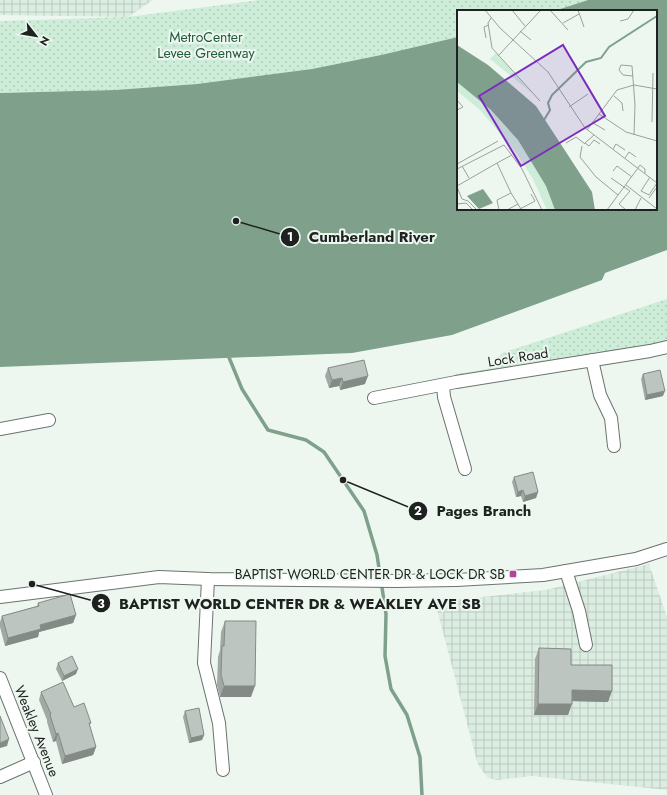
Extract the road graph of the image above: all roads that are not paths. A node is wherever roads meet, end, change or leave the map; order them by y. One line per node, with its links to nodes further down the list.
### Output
1 (667, 347): 2 (street, Lock Road)
2 (592, 360): 3 (street, Lock Road); 7 (street)
3 (443, 385): 4 (street, Lock Road); 8 (street)
4 (374, 398)
5 (49, 420): 6 (street)
6 (0, 429)
7 (614, 446)
8 (465, 469)
9 (667, 548): 10 (street)
10 (566, 571): 11 (street); 13 (street)
11 (208, 579): 12 (street); 16 (street)
12 (0, 597)
13 (586, 645)
14 (1, 681): 15 (street, Weakley Avenue)
15 (34, 762): 17 (street); 18 (street, Weakley Avenue)
16 (223, 770)
17 (0, 777)
18 (46, 795)

